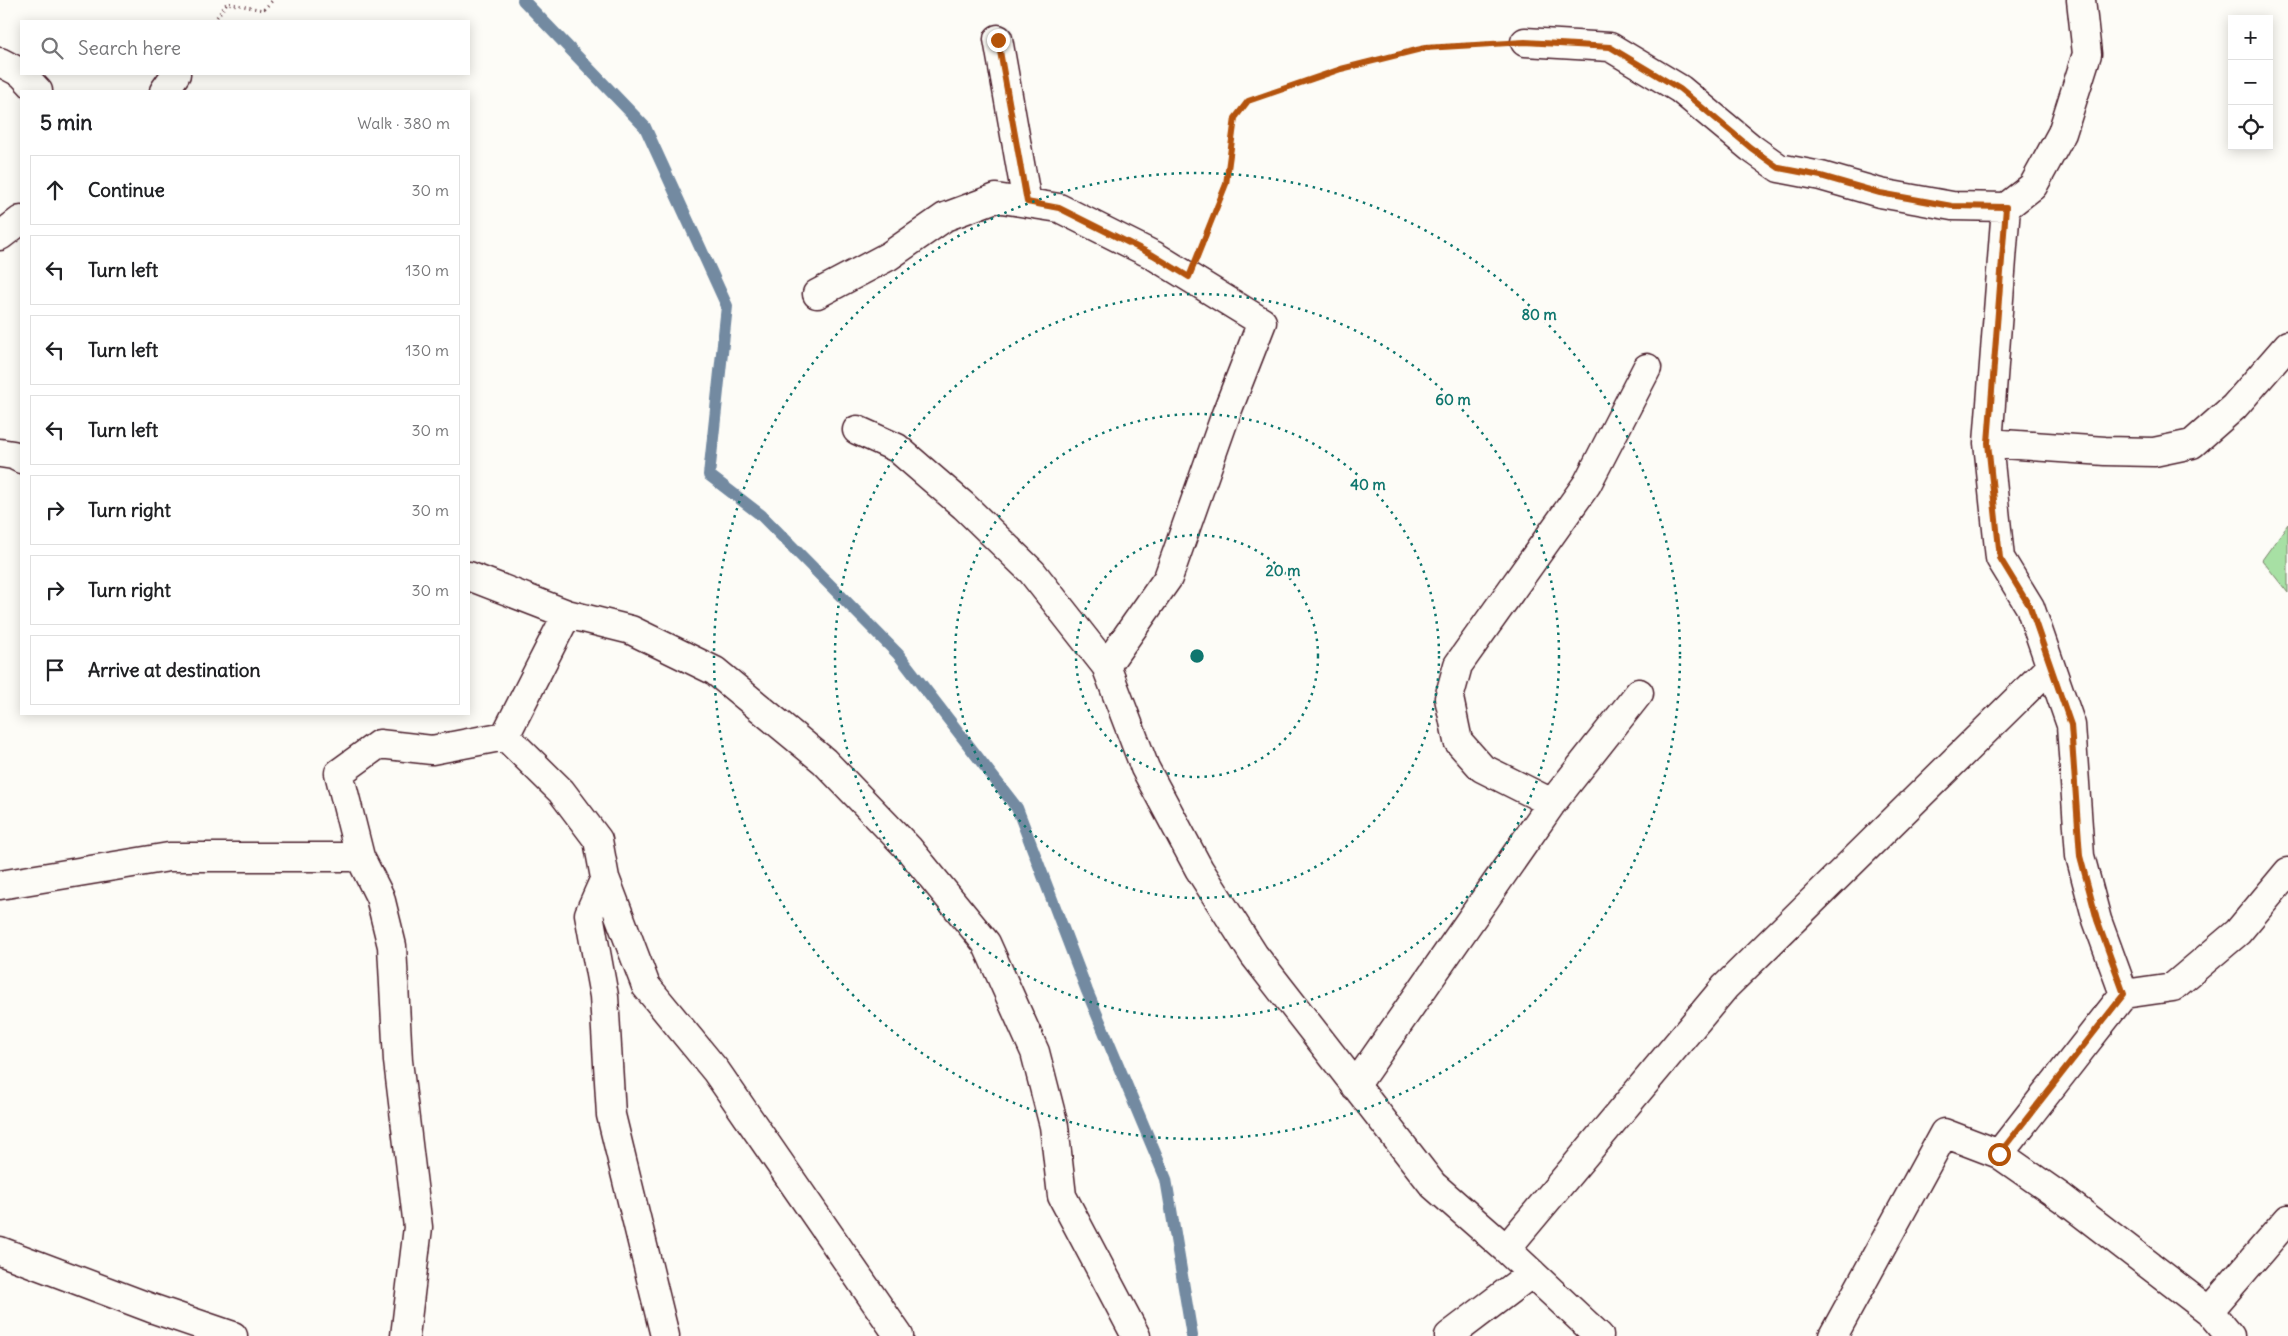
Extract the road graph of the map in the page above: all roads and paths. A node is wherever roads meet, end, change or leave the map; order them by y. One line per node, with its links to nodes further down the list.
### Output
1 (272, 0): 3 (path)
2 (2081, 0): 13 (street)
3 (215, 20)
4 (998, 40): 12 (street)
5 (1525, 42): 13 (street); 16 (path)
6 (0, 62): 7 (street)
7 (20, 72)
8 (24, 75): 10 (street)
9 (175, 75): 11 (street)
10 (37, 90)
11 (165, 90)
12 (1027, 202): 16 (street); 17 (street)
13 (2006, 207): 21 (street)
14 (20, 221): 15 (street)
15 (0, 236)
16 (1189, 277): 26 (street)
17 (817, 294)
18 (2288, 345): 21 (street)
19 (1647, 368): 30 (street)
20 (857, 430): 26 (street)
21 (1988, 443): 27 (street)
22 (0, 453): 23 (street)
23 (20, 458)
24 (470, 576): 25 (street)
25 (568, 614): 29 (street); 47 (street)
26 (1106, 666): 36 (street)
27 (2050, 667): 35 (street); 39 (street)
28 (1639, 693): 30 (street)
29 (506, 736): 31 (street); 33 (street)
30 (1552, 803): 36 (street)
31 (360, 857): 34 (street); 44 (street)
32 (2288, 872): 35 (street)
33 (605, 878): 45 (street); 46 (street)
34 (0, 885)
35 (2124, 994): 37 (street)
36 (1355, 1086): 39 (street)
37 (1999, 1154): 42 (street); 50 (street)
38 (2288, 1219): 42 (street)
39 (1506, 1249): 41 (street)
40 (0, 1252): 43 (street)
41 (1532, 1273): 48 (street); 49 (street)
42 (2209, 1311): 51 (street)
43 (232, 1336)
44 (405, 1336)
45 (665, 1336)
46 (899, 1336)
47 (1136, 1336)
48 (1449, 1336)
49 (1599, 1336)
50 (1834, 1336)
51 (2230, 1336)

